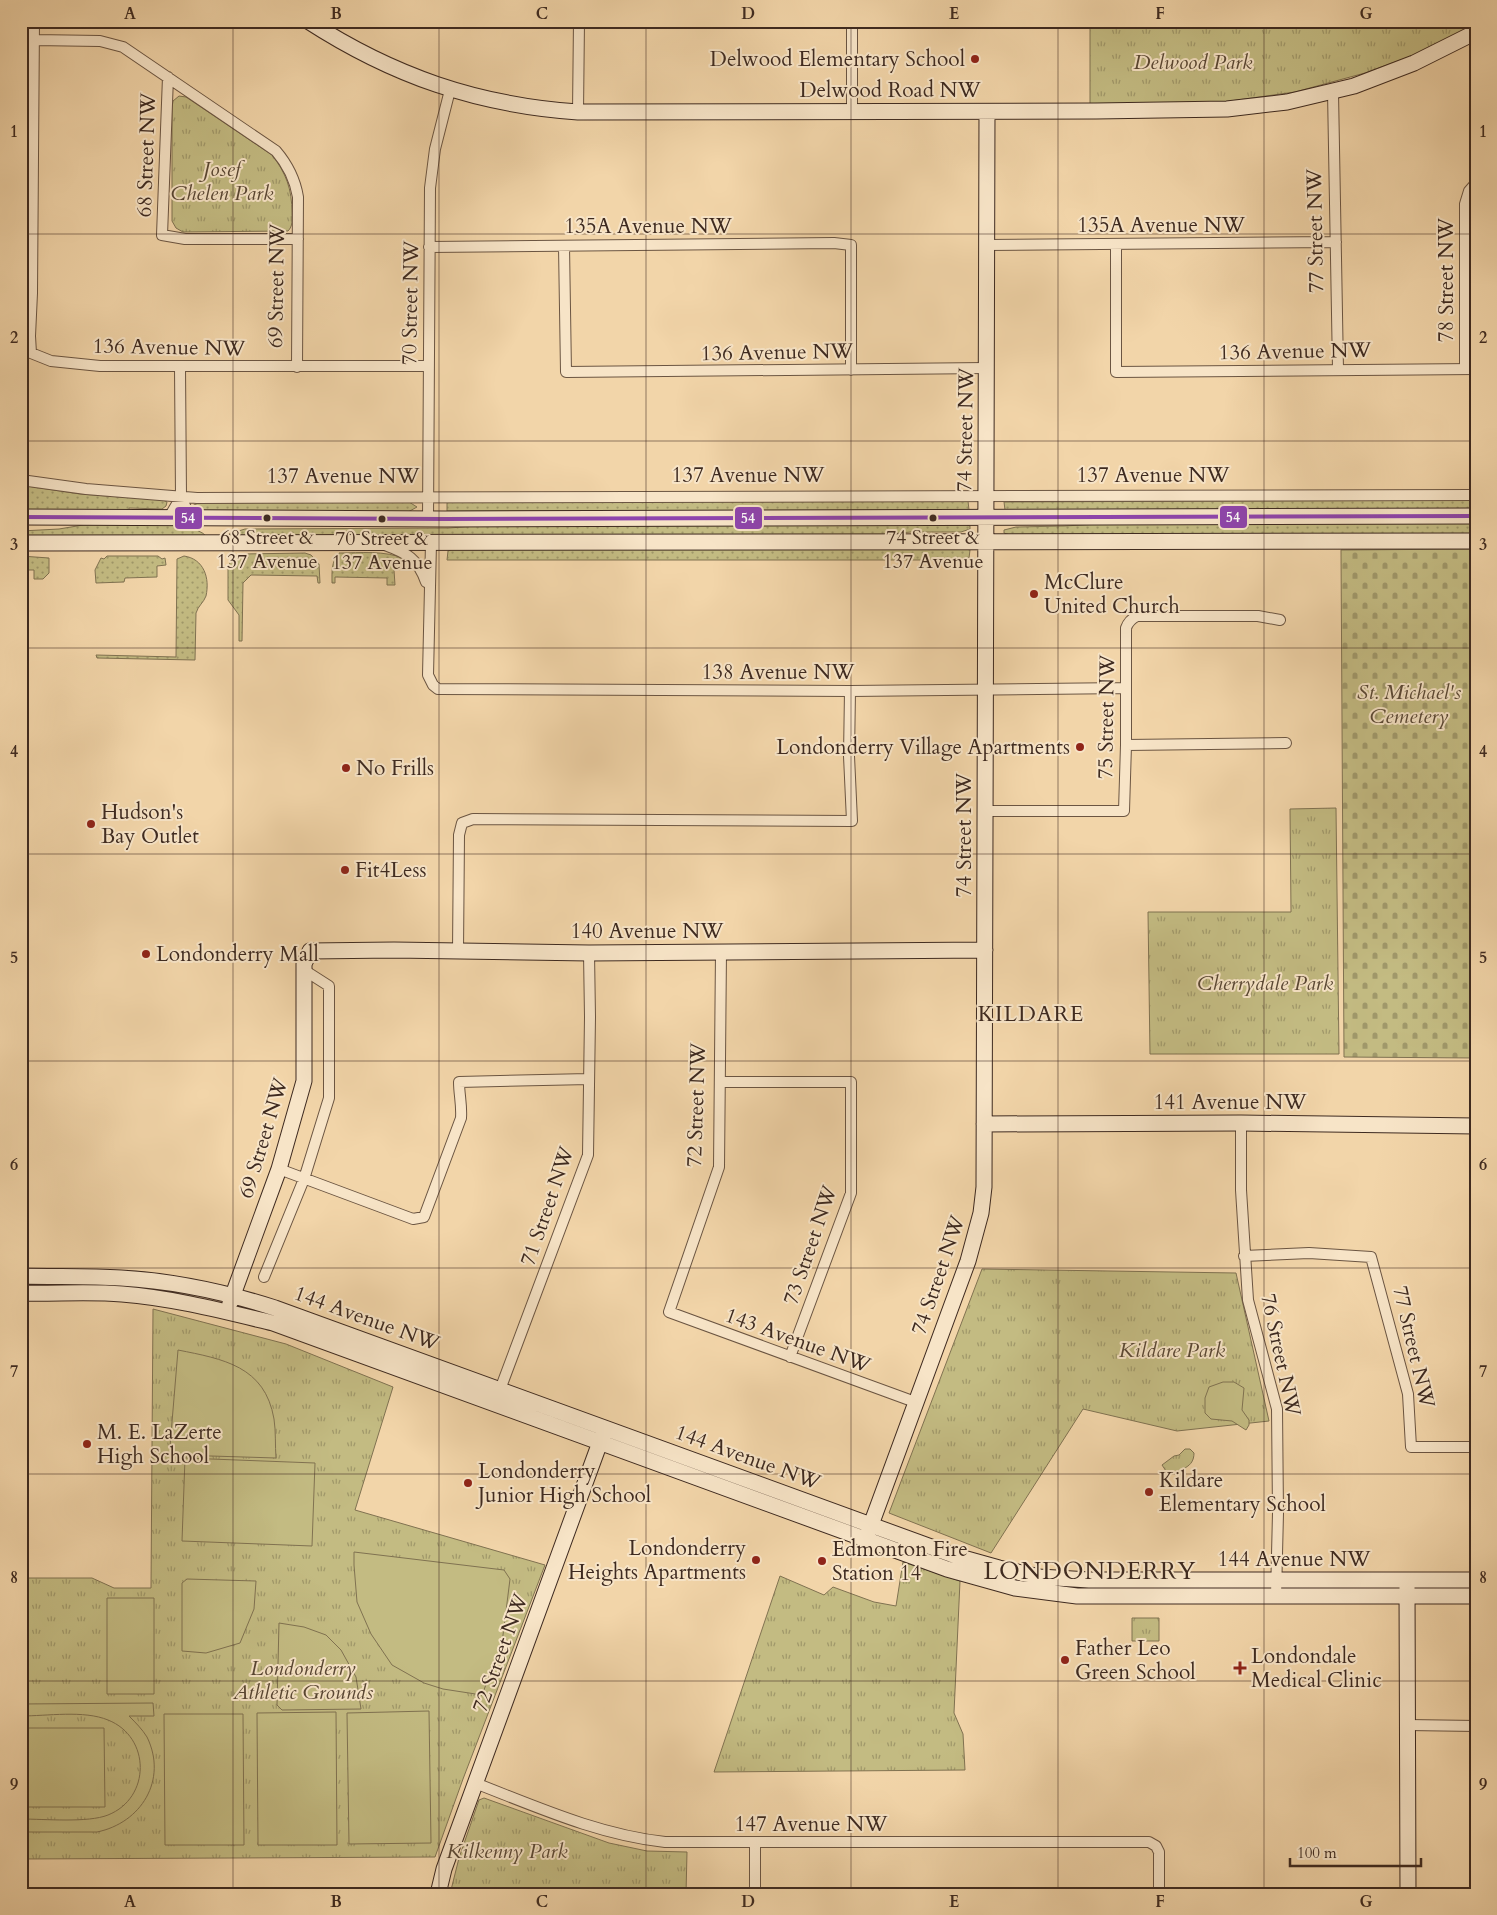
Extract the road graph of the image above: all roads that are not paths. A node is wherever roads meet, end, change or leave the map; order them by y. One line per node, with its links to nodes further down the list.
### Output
1 (34, 21): 6 (street)
2 (308, 21): 8 (street, Delwood Road NW)
3 (579, 21): 11 (street)
4 (852, 21): 10 (street)
5 (1476, 32): 9 (street, Delwood Road NW)
6 (34, 40): 7 (street); 23 (street, 136 Avenue NW)
7 (168, 77): 14 (street, 69 Street NW); 14 (street, 68 Street NW)
8 (450, 90): 11 (street, Delwood Road NW); 18 (street, 70 Street NW)
9 (1333, 92): 12 (street, Delwood Road NW); 15 (street, 77 Street NW)
10 (852, 111): 11 (street, Delwood Road NW); 12 (street, Delwood Road NW)
11 (578, 112)
12 (987, 112): 17 (street, 74 Street NW)
13 (1472, 187): 20 (street, 78 Street NW)
14 (298, 239): 24 (street, 69 Street NW)
15 (1336, 242): 16 (street, 135A Avenue NW); 26 (street, 77 Street NW)
16 (1116, 244): 17 (street, 135A Avenue NW); 26 (street, 136 Avenue NW)
17 (987, 245): 25 (street, 74 Street NW)
18 (429, 246): 19 (street, 135A Avenue NW); 22 (street, 70 Street NW)
19 (564, 246): 29 (street, 136 Avenue NW); 29 (street, 135A Avenue NW)
20 (1464, 247): 21 (street); 27 (street, 78 Street NW)
21 (1476, 247)
22 (428, 366): 24 (street, 136 Avenue NW); 33 (street, 70 Street NW)
23 (180, 367): 24 (street, 136 Avenue NW); 32 (street)
24 (297, 367)
25 (987, 368): 29 (street, 136 Avenue NW); 34 (street, 74 Street NW)
26 (1338, 369): 27 (street, 136 Avenue NW)
27 (1465, 369): 28 (street, 136 Avenue NW)
28 (1476, 369)
29 (851, 370)
30 (21, 480): 32 (street, 137 Avenue NW)
31 (1476, 495): 34 (street, 137 Avenue NW)
32 (181, 497): 33 (street, 137 Avenue NW); 39 (street); 40 (street)
33 (428, 497): 34 (street, 137 Avenue NW); 41 (street, 70 Street NW)
34 (986, 497): 36 (street, 74 Street NW)
35 (1476, 516): 36 (street, 137 Avenue NW)
36 (985, 517): 41 (street, 137 Avenue NW); 43 (street, 74 Street NW)
37 (21, 518): 38 (street, 137 Avenue NW)
38 (76, 518): 39 (street, 137 Avenue NW); 42 (street)
39 (168, 519): 40 (street, 137 Avenue NW)
40 (192, 519): 41 (street, 137 Avenue NW)
41 (428, 519)
42 (21, 525)
43 (985, 541): 44 (street); 47 (street); 51 (street, 74 Street NW)
44 (1476, 541)
45 (377, 542): 46 (street); 47 (street); 48 (street)
46 (21, 543)
47 (431, 543): 48 (street)
48 (429, 590): 52 (street, 138 Avenue NW)
49 (1280, 620): 50 (street, 75 Street NW)
50 (1126, 688): 51 (street, 138 Avenue NW); 54 (street, 75 Street NW)
51 (985, 689): 52 (street, 138 Avenue NW); 55 (street, 74 Street NW)
52 (850, 691): 58 (street)
53 (1286, 743): 54 (street)
54 (1126, 745): 55 (street, 75 Street NW)
55 (985, 811): 56 (street, 74 Street NW)
56 (985, 950): 59 (street, 140 Avenue NW); 65 (street, 74 Street NW)
57 (310, 951): 58 (street, 140 Avenue NW); 61 (street, 69 Street NW)
58 (458, 951): 60 (street, 140 Avenue NW)
59 (721, 952): 60 (street, 140 Avenue NW); 63 (street, 72 Street NW)
60 (589, 953): 62 (street, 71 Street NW)
61 (304, 970): 67 (street, 69 Street NW); 68 (street)
62 (589, 1079): 68 (street); 77 (street, 71 Street NW)
63 (720, 1082): 75 (street, 72 Street NW); 76 (street, 73 Street NW)
64 (1241, 1123): 65 (street, 141 Avenue NW); 66 (street, 141 Avenue NW); 69 (street, 76 Street NW)
65 (984, 1124): 78 (street, 74 Street NW)
66 (1476, 1126)
67 (279, 1170): 68 (street); 73 (street, 69 Street NW)
68 (304, 1178): 71 (street)
69 (1244, 1256): 81 (street, 77 Street NW); 83 (street, 76 Street NW)
70 (21, 1276): 73 (street, 144 Avenue NW)
71 (264, 1277)
72 (21, 1293): 74 (street, 144 Avenue NW)
73 (233, 1295): 74 (street, 69 Street NW); 77 (street, 144 Avenue NW)
74 (227, 1312): 77 (street, 144 Avenue NW)
75 (669, 1312): 76 (street, 143 Avenue NW)
76 (790, 1357): 78 (street, 143 Avenue NW)
77 (498, 1396): 79 (street, 144 Avenue NW); 80 (street, 144 Avenue NW)
78 (915, 1402): 82 (street, 74 Street NW)
79 (605, 1427): 80 (street, 72 Street NW); 82 (street, 144 Avenue NW)
80 (600, 1442): 82 (street, 144 Avenue NW); 91 (street, 72 Street NW)
81 (1476, 1447)
82 (868, 1532): 83 (street, 144 Avenue NW); 86 (street, 144 Avenue NW)
83 (1276, 1580): 85 (street, 144 Avenue NW); 86 (street, 76 Street NW)
84 (1476, 1580): 85 (street, 144 Avenue NW)
85 (1407, 1581): 87 (street)
86 (1276, 1596): 87 (street, 144 Avenue NW)
87 (1407, 1596): 88 (street, 144 Avenue NW); 89 (street)
88 (1476, 1596)
89 (1408, 1725): 90 (street); 96 (street)
90 (1476, 1726)
91 (475, 1783): 92 (street, 147 Avenue NW); 93 (street, 72 Street NW)
92 (755, 1842): 94 (street); 95 (street, 147 Avenue NW)
93 (438, 1894)
94 (755, 1894)
95 (1159, 1894)
96 (1408, 1894)

